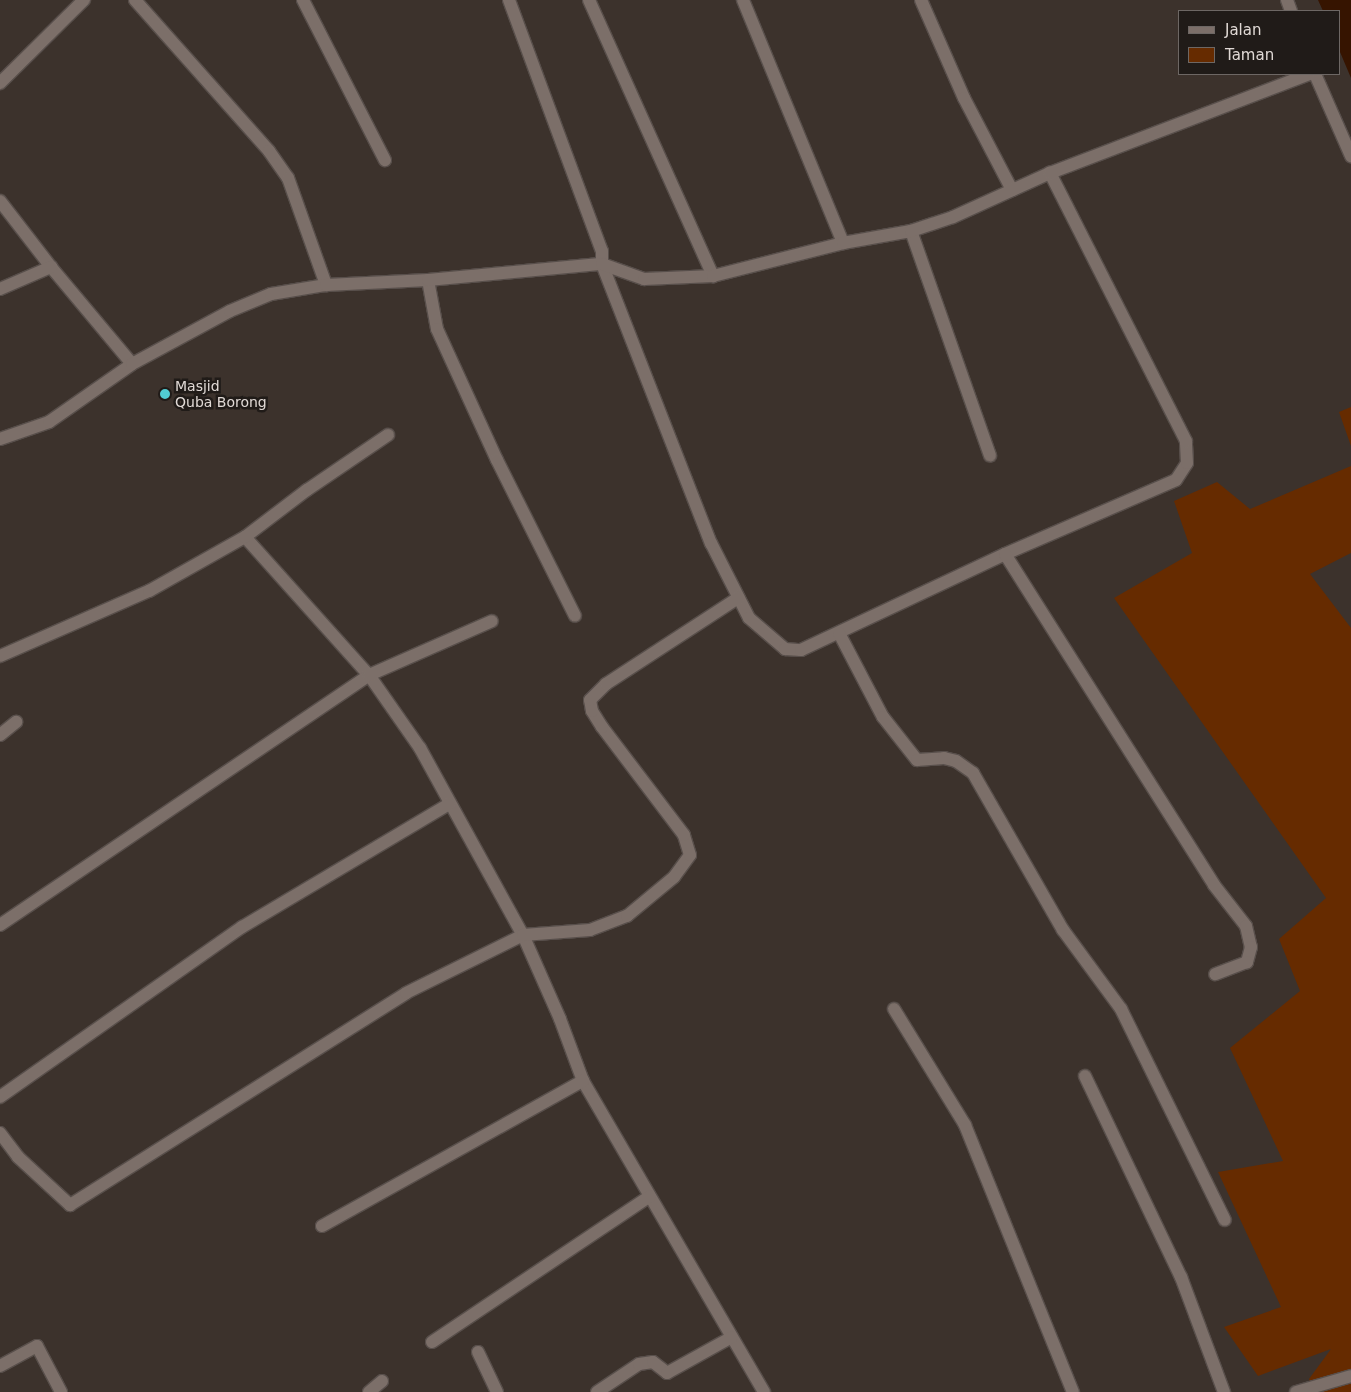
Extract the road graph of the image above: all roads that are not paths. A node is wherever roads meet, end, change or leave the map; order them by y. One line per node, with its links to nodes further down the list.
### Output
1 (84, 0): 10 (street)
2 (136, 0): 22 (street)
3 (303, 0): 12 (street)
4 (509, 0): 18 (street)
5 (589, 0): 20 (street)
6 (743, 0): 17 (street)
7 (921, 0): 14 (street)
8 (1306, 75): 13 (street)
9 (1315, 75): 11 (street)
10 (0, 83)
11 (1351, 156)
12 (385, 160)
13 (1050, 173): 14 (street); 29 (street)
14 (1012, 190): 16 (street)
15 (0, 201): 19 (street)
16 (911, 231): 17 (street); 27 (street)
17 (843, 243): 20 (street)
18 (602, 264): 20 (street); 21 (street); 30 (street)
19 (51, 267): 23 (street); 24 (street)
20 (713, 276)
21 (428, 280): 22 (street); 31 (street)
22 (326, 285): 24 (street)
23 (0, 289)
24 (132, 364): 26 (street)
25 (388, 435): 28 (street)
26 (0, 439)
27 (990, 454)
28 (245, 537): 34 (street); 35 (street)
29 (1005, 554): 33 (street); 41 (street)
30 (738, 598): 33 (street); 40 (street)
31 (575, 616)
32 (492, 621): 35 (street)
33 (839, 633): 48 (street)
34 (0, 656)
35 (369, 675): 38 (street); 39 (street)
36 (16, 722): 37 (street)
37 (0, 735)
38 (449, 804): 40 (street); 45 (street)
39 (0, 925)
40 (523, 935): 44 (street); 46 (street)
41 (1215, 974)
42 (894, 1009): 61 (street)
43 (1086, 1076): 62 (street)
44 (583, 1081): 47 (street); 49 (street)
45 (0, 1097)
46 (0, 1132)
47 (650, 1196): 50 (street); 51 (street)
48 (1226, 1220)
49 (322, 1226)
50 (732, 1337): 59 (street); 60 (street)
51 (432, 1342)
52 (478, 1352): 58 (street)
53 (0, 1366): 56 (street)
54 (1351, 1376): 63 (street)
55 (382, 1381): 57 (street)
56 (61, 1392)
57 (369, 1392)
58 (497, 1392)
59 (597, 1392)
60 (764, 1392)
61 (1073, 1392)
62 (1224, 1392)
63 (1296, 1392)

